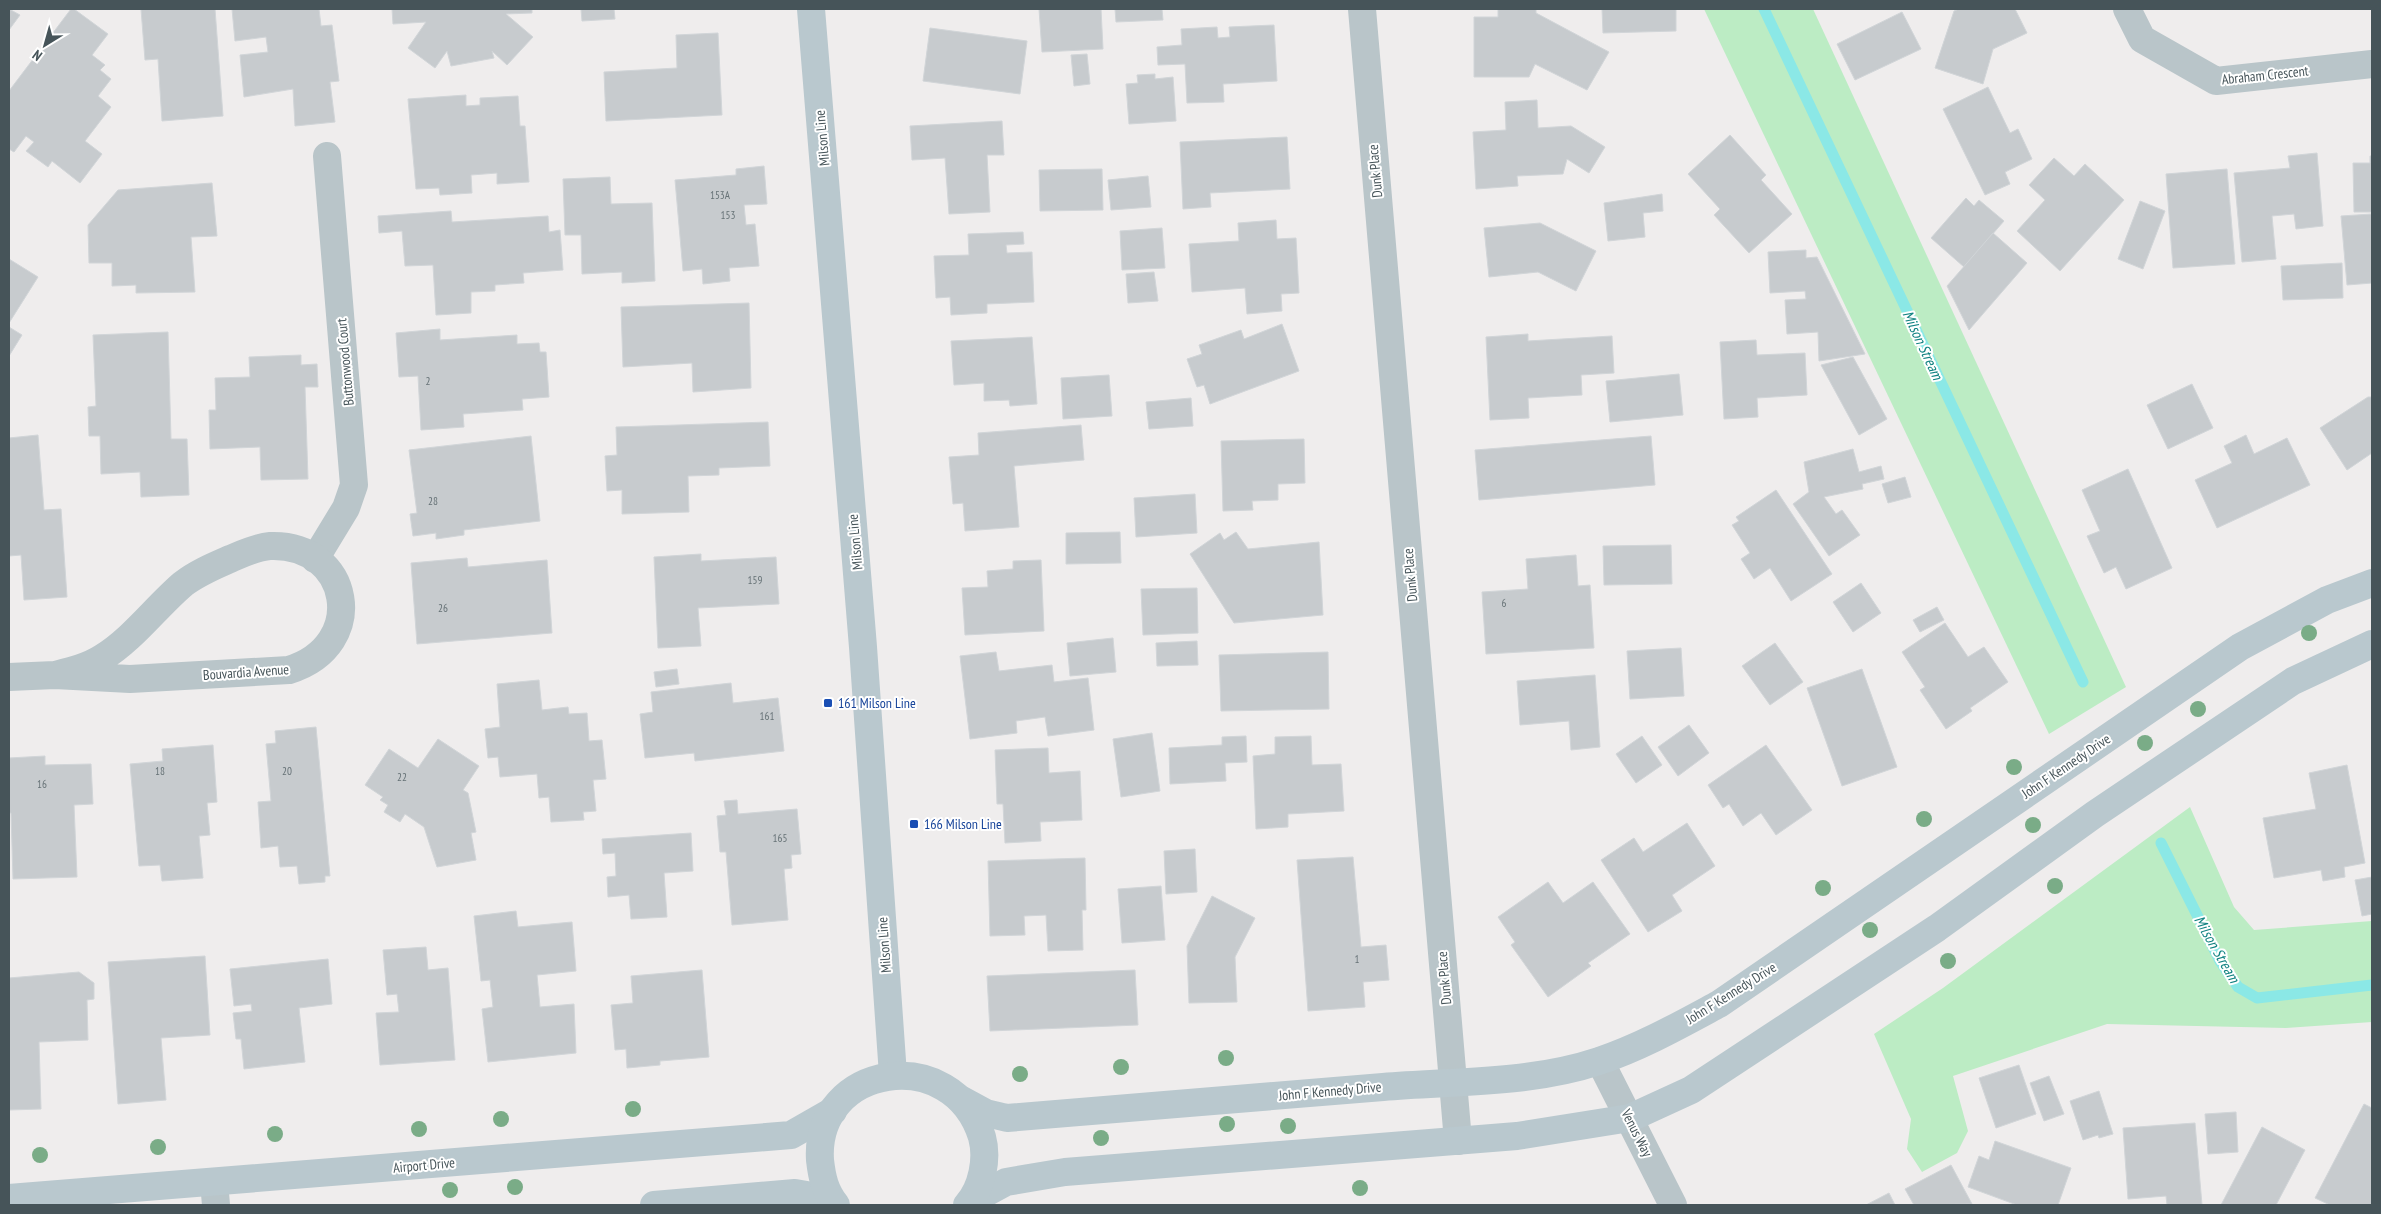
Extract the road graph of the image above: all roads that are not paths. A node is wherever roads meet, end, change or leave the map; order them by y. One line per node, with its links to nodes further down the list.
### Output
1 (812, 9): 12 (main road, Milson Line)
2 (1362, 9): 13 (street, Dunk Place)
3 (2127, 9): 4 (street, Abraham Crescent)
4 (2372, 64)
5 (327, 156): 6 (street, Buttonwood Court)
6 (315, 559): 9 (street, Bouvardia Avenue); 9 (street, Bouvardia Avenue)
7 (2372, 583): 11 (main road, John F Kennedy Drive)
8 (2372, 644): 16 (main road)
9 (56, 675): 10 (street, Bouvardia Avenue)
10 (9, 677)
11 (1600, 1061): 13 (main road, John F Kennedy Drive); 16 (street, Venus Way)
12 (893, 1075): 14 (main road); 15 (main road)
13 (1453, 1084): 14 (main road, John F Kennedy Drive); 17 (street, Dunk Place)
14 (962, 1100): 20 (main road)
15 (833, 1111): 18 (main road, Airport Drive); 23 (main road)
16 (1630, 1118): 17 (main road); 24 (street, Venus Way)
17 (1458, 1141): 20 (main road)
18 (215, 1193): 19 (main road, Airport Drive)
19 (9, 1198)
20 (969, 1203)
21 (654, 1205): 22 (main road)
22 (831, 1205)
23 (836, 1205)
24 (1673, 1205)

